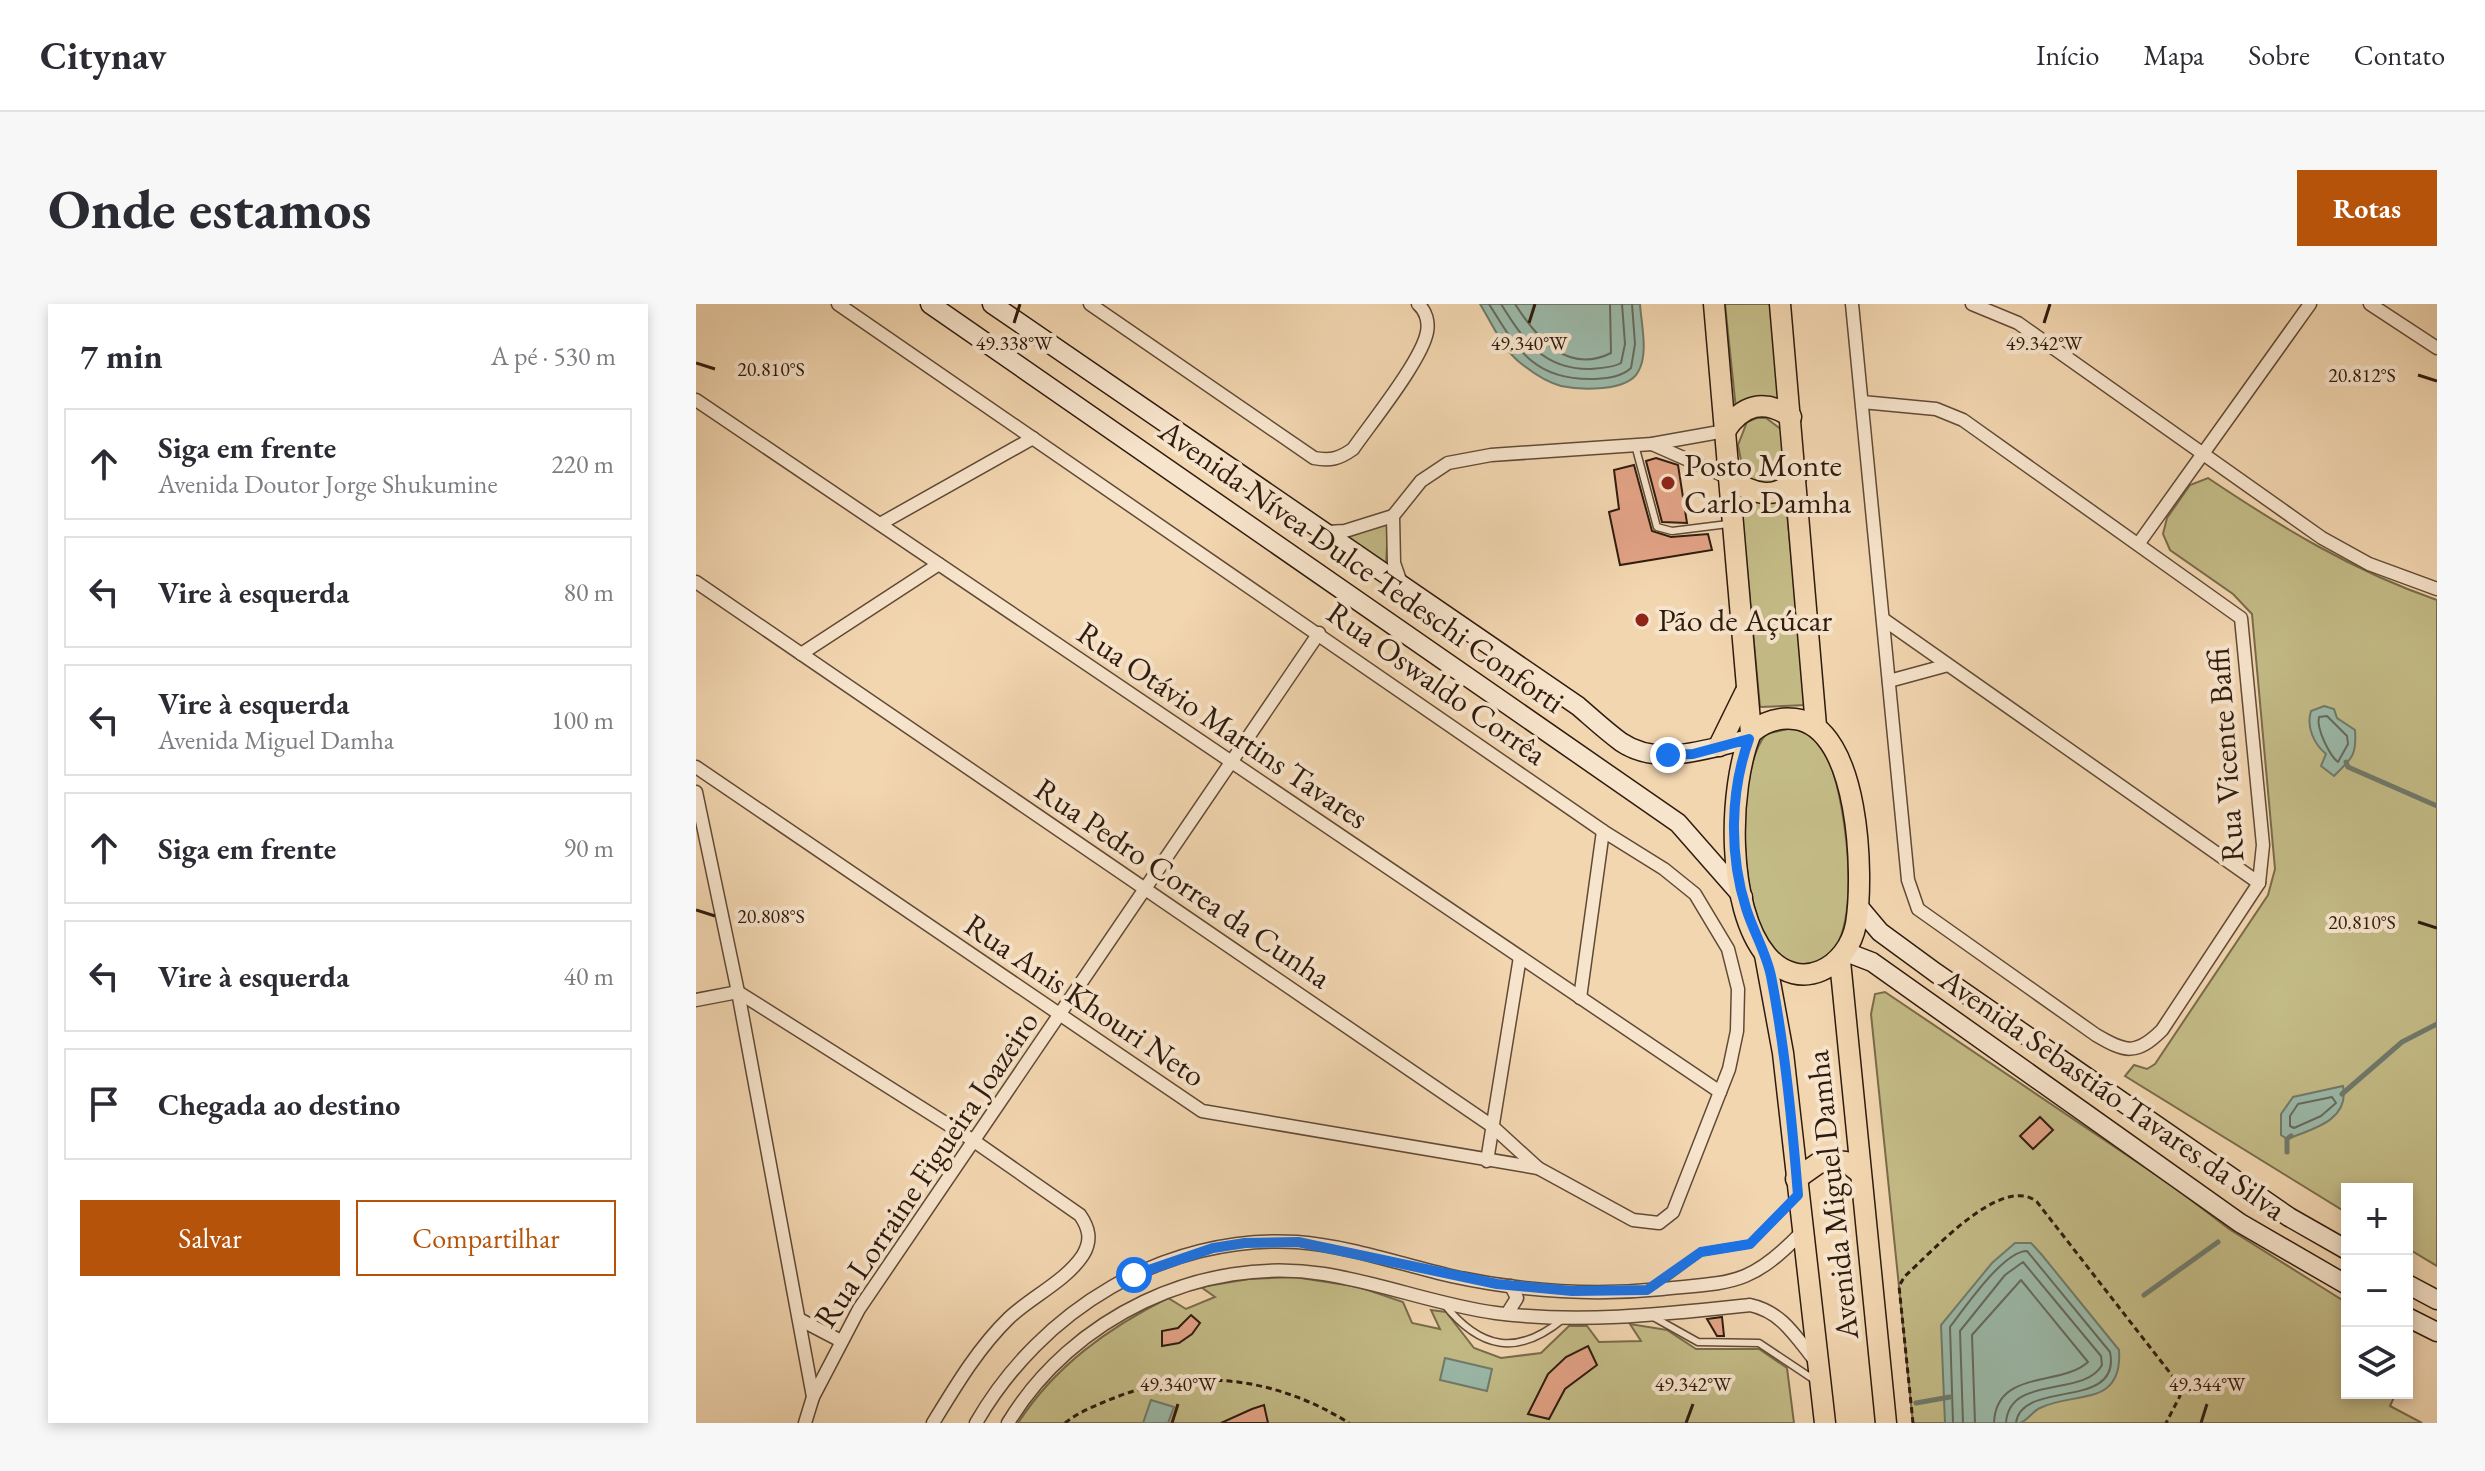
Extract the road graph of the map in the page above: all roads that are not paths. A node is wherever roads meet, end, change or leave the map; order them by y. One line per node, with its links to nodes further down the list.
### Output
1 (838, 304): 17 (street, Rua Oswaldo Corrêa)
2 (930, 304): 47 (main road, Avenida Nívea Dulce Tedeschi Conforti)
3 (992, 304): 26 (main road, Avenida Nívea Dulce Tedeschi Conforti)
4 (1090, 304): 5 (street)
5 (1418, 304)
6 (1714, 304): 16 (main road)
7 (1780, 304): 15 (main road)
8 (1852, 304): 14 (street)
9 (1972, 304): 20 (street)
10 (2310, 304): 20 (street)
11 (2370, 304): 12 (street)
12 (2437, 348)
13 (696, 400): 25 (street, Rua Otávio Martins Tavares)
14 (1862, 402): 27 (street, Rua Vicente Baffi); 32 (street)
15 (1791, 417): 16 (main road); 21 (main road)
16 (1725, 431): 18 (street); 22 (main road)
17 (1033, 438): 25 (street); 33 (street, Rua Oswaldo Corrêa)
18 (1652, 444): 19 (street); 22 (street)
19 (1635, 445): 23 (street); 24 (lane)
20 (2201, 454): 27 (street); 31 (street)
21 (1797, 475): 22 (main road); 38 (main road)
22 (1729, 478): 24 (main road)
23 (1393, 516): 26 (street); 30 (street)
24 (1733, 523): 37 (main road)
25 (880, 524): 28 (street, Rua Otávio Martins Tavares)
26 (1324, 532): 30 (main road, Avenida Nívea Dulce Tedeschi Conforti)
27 (2139, 543): 45 (street, Rua Vicente Baffi)
28 (939, 564): 34 (street); 41 (street, Rua Otávio Martins Tavares)
29 (696, 582): 34 (street, Rua Pedro Correa da Cunha)
30 (1402, 585): 40 (main road, Avenida Nívea Dulce Tedeschi Conforti)
31 (2437, 589)
32 (1883, 619): 35 (street); 36 (street)
33 (1319, 633): 41 (street, Rua Lorraine Figueira Joazeiro); 44 (street, Rua Oswaldo Corrêa)
34 (801, 654): 46 (street, Rua Pedro Correa da Cunha)
35 (1948, 665): 36 (street); 45 (street)
36 (1889, 681): 45 (street, Rua Vicente Baffi)
37 (1747, 689): 39 (main road); 40 (main road)
38 (1816, 726): 39 (main road); 48 (main road)
39 (1750, 736): 40 (main road, Avenida Nívea Dulce Tedeschi Conforti); 47 (main road, Avenida Miguel Damha)
40 (1719, 746)
41 (1231, 762): 46 (street, Rua Lorraine Figueira Joazeiro); 50 (street, Rua Otávio Martins Tavares)
42 (696, 767): 55 (street, Rua Anis Khouri Neto)
43 (696, 792): 52 (street)
44 (1603, 831): 53 (street); 56 (street, Rua Oswaldo Corrêa)
45 (2259, 883)
46 (1147, 889): 55 (street, Rua Lorraine Figueira Joazeiro); 57 (street, Rua Pedro Correa da Cunha)
47 (1743, 897): 49 (main road, Avenida Miguel Damha)
48 (1859, 907): 51 (main road); 66 (main road, Avenida Sebastião Tavares da Silva)
49 (1765, 954): 51 (main road); 62 (main road, Avenida Miguel Damha)
50 (1520, 957): 53 (street, Rua Otávio Martins Tavares); 57 (street)
51 (1843, 957): 61 (main road, Avenida Miguel Damha); 69 (main road, Avenida Sebastião Tavares da Silva)
52 (738, 992): 54 (street); 58 (street); 79 (street)
53 (1580, 998): 56 (street, Rua Otávio Martins Tavares)
54 (696, 1000)
55 (1059, 1015): 58 (street, Rua Lorraine Figueira Joazeiro); 59 (street, Rua Anis Khouri Neto)
56 (1720, 1092): 63 (street, Rua Oswaldo Corrêa)
57 (1492, 1126): 59 (street); 60 (street, Rua Pedro Correa da Cunha)
58 (974, 1141): 82 (street, Rua Lorraine Figueira Joazeiro); 86 (street)
59 (1487, 1161): 60 (street, Rua Anis Khouri Neto)
60 (1538, 1168): 63 (street, Rua Pedro Correa da Cunha)
61 (1860, 1173): 62 (main road); 90 (main road, Avenida Miguel Damha)
62 (1797, 1187): 64 (main road, Avenida Miguel Damha); 72 (lane)
63 (1642, 1223)
64 (1802, 1232): 68 (street); 83 (main road, Avenida Miguel Damha)
65 (1245, 1243): 67 (street); 70 (street); 87 (street)
66 (2341, 1247)
67 (1249, 1271): 74 (street); 88 (street)
68 (1747, 1277): 72 (street); 75 (street)
69 (2341, 1282)
70 (1511, 1286): 72 (street); 76 (street)
71 (2413, 1287): 73 (main road)
72 (1647, 1290): 77 (street)
73 (2437, 1300)
74 (1444, 1304): 76 (street); 78 (lane)
75 (1750, 1305): 77 (street); 83 (street)
76 (1507, 1314): 78 (street)
77 (1648, 1315): 78 (street); 83 (lane)
78 (1566, 1317)
79 (799, 1319): 82 (street); 84 (street)
80 (2413, 1320): 81 (main road)
81 (2437, 1332)
82 (841, 1341): 84 (street, Rua Lorraine Figueira Joazeiro)
83 (1819, 1374): 89 (main road, Avenida Miguel Damha)
84 (813, 1397): 85 (street, Rua Lorraine Figueira Joazeiro)
85 (805, 1423)
86 (933, 1423)
87 (976, 1423)
88 (1008, 1423)
89 (1825, 1423)
90 (1886, 1423)

